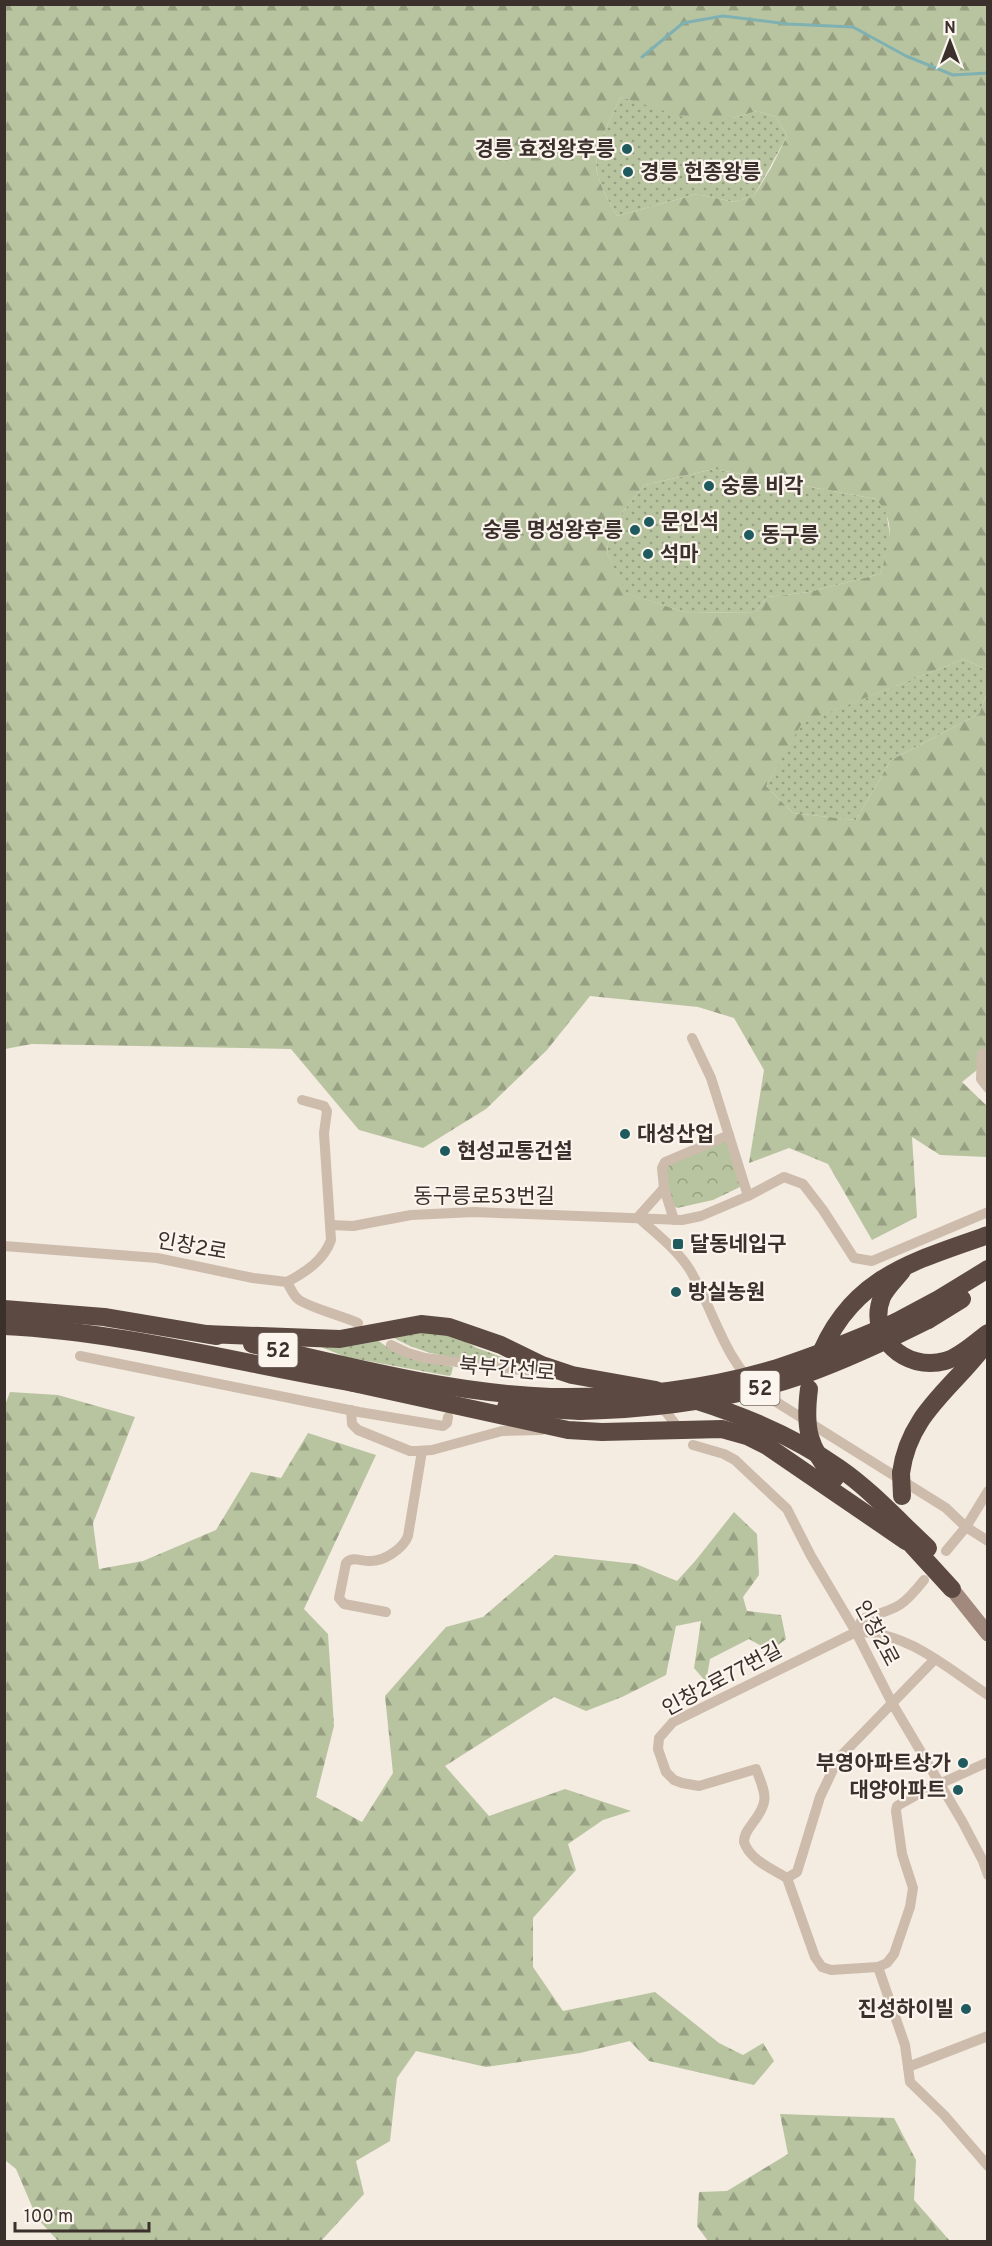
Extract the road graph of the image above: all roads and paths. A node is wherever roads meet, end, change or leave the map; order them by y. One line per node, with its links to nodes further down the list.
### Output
1 (692, 1038): 5 (street)
2 (987, 1054): 3 (street)
3 (987, 1088)
4 (302, 1100): 11 (street)
5 (729, 1135): 6 (street); 7 (street)
6 (664, 1188): 9 (street); 10 (street)
7 (748, 1196): 8 (street, 동구릉로53번길); 10 (street, 동구릉로53번길)
8 (987, 1212)
9 (638, 1217): 10 (street, 동구릉로53번길); 11 (street, 동구릉로53번길); 13 (street)
10 (671, 1220): 13 (street)
11 (331, 1225): 17 (street)
12 (987, 1234): 15 (highway)
13 (661, 1239): 40 (street)
14 (4, 1246): 17 (street, 인창2로)
15 (907, 1265): 24 (highway); 42 (highway, bridge)
16 (987, 1269): 25 (highway, 북부간선로 / 52, bridge)
17 (287, 1282): 22 (street)
18 (987, 1284): 32 (highway, 북부간선로 / 52, bridge)
19 (4, 1301): 21 (highway)
20 (4, 1310): 21 (highway, 북부간선로 / 52)
21 (58, 1312): 25 (highway, 북부간선로 / 52)
22 (358, 1323)
23 (4, 1328): 32 (highway, 북부간선로 / 52)
24 (987, 1333)
25 (205, 1334): 30 (highway)
26 (987, 1341): 42 (highway, bridge)
27 (391, 1345): 29 (street)
28 (80, 1356): 33 (street)
29 (456, 1363): 30 (street); 31 (street)
30 (572, 1375): 35 (street); 42 (highway)
31 (455, 1376)
32 (349, 1382): 36 (highway)
33 (351, 1410): 34 (street); 38 (street)
34 (448, 1417)
35 (676, 1425)
36 (565, 1430): 38 (street); 42 (highway)
37 (693, 1445): 48 (street, 인창2로)
38 (422, 1451): 46 (street)
39 (987, 1491): 40 (street)
40 (966, 1527): 41 (street); 43 (street)
41 (987, 1541)
42 (919, 1546): 45 (highway)
43 (946, 1551)
44 (924, 1580): 48 (street)
45 (955, 1586): 47 (street); 49 (street)
46 (386, 1612)
47 (987, 1620)
48 (856, 1632): 50 (street); 52 (street, 인창2로); 56 (street, 인창2로77번길)
49 (987, 1634)
50 (935, 1659): 51 (street); 52 (street)
51 (987, 1695)
52 (892, 1703): 54 (street, 인창2로); 56 (street)
53 (987, 1762): 54 (street)
54 (938, 1784): 55 (street, 인창2로); 57 (street)
55 (987, 1875)
56 (787, 1878): 57 (street)
57 (878, 1967): 59 (street)
58 (987, 2036): 59 (street)
59 (908, 2067): 60 (street)
60 (987, 2166)

